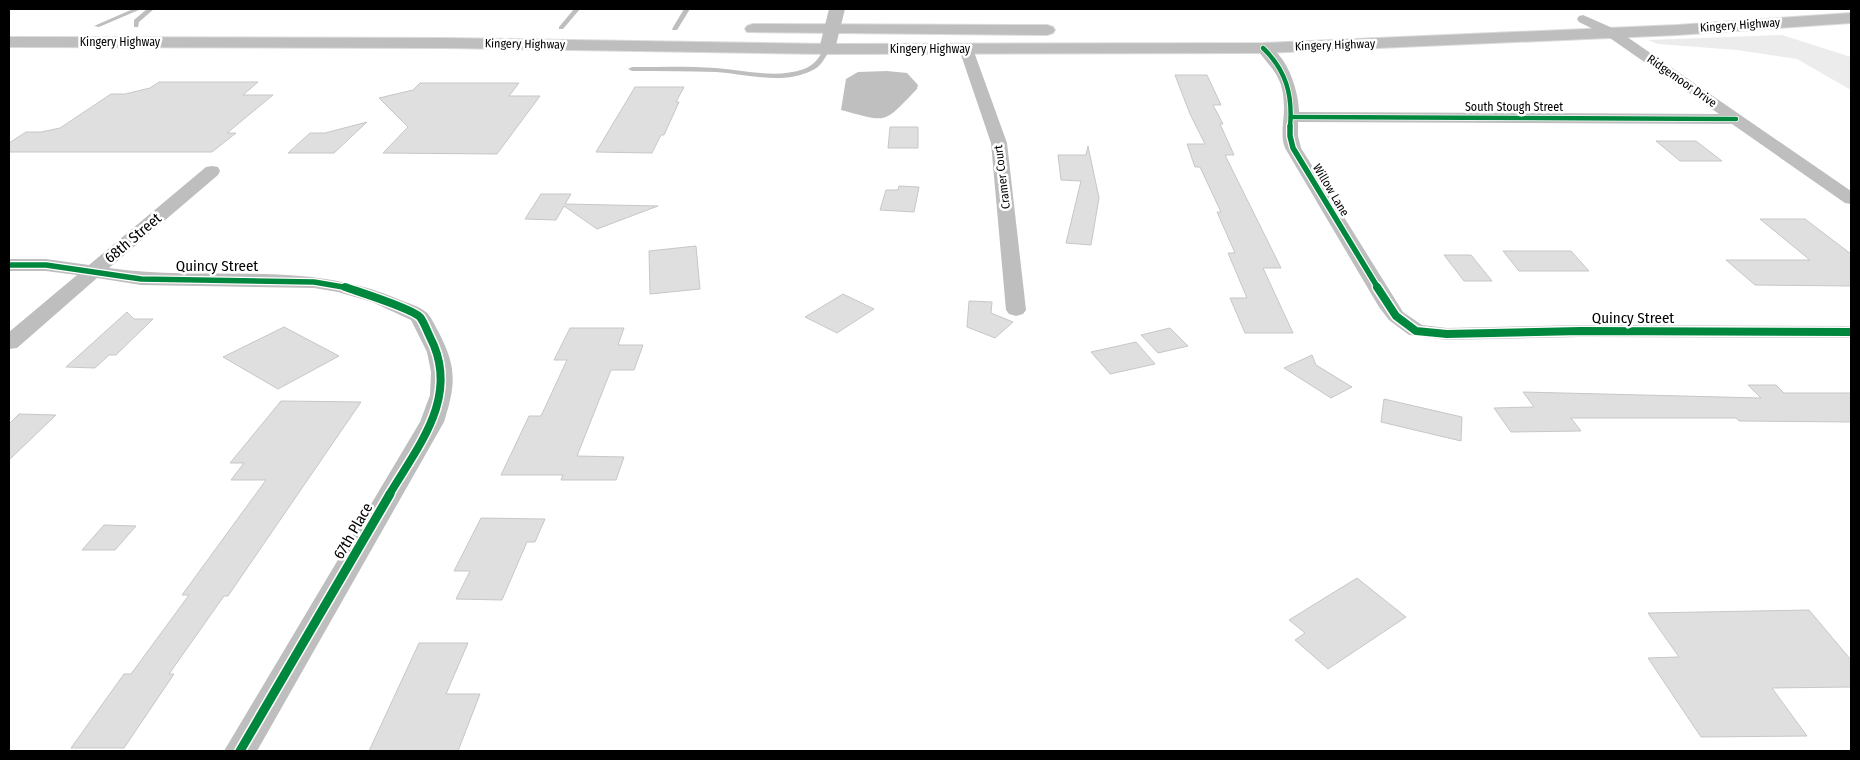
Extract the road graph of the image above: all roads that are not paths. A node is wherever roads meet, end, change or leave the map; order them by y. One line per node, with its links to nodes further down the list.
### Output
1 (138, 9): 10 (lane)
2 (151, 9): 11 (lane)
3 (577, 9): 14 (lane)
4 (687, 9): 17 (lane)
5 (837, 9): 20 (main road)
6 (1851, 18): 8 (main road, Kingery Highway)
7 (1563, 20): 8 (main road, Kingery Highway)
8 (1611, 25): 23 (main road, Kingery Highway); 28 (street, Ridgemoor Drive)
9 (77, 26): 10 (main road, Kingery Highway)
10 (97, 26): 11 (main road, Kingery Highway)
11 (136, 26): 12 (main road, Kingery Highway)
12 (156, 26)
13 (541, 28): 14 (main road, Kingery Highway)
14 (561, 28): 15 (main road, Kingery Highway)
15 (580, 28)
16 (656, 29): 17 (main road)
17 (675, 29): 18 (main road)
18 (694, 29)
19 (734, 29): 20 (main road, Kingery Highway)
20 (832, 29): 21 (main road, Kingery Highway); 24 (main road)
21 (1065, 30)
22 (9, 42): 24 (main road, Kingery Highway)
23 (1263, 48): 25 (main road, Kingery Highway); 27 (street, Willow Lane)
24 (827, 49): 25 (main road, Kingery Highway); 26 (lane)
25 (966, 49): 33 (street, Cramer Court)
26 (632, 69)
27 (1291, 117): 28 (street, South Stough Street); 35 (street, Willow Lane)
28 (1736, 119): 30 (street, Ridgemoor Drive)
29 (212, 172): 32 (street, 68th Street)
30 (1851, 200)
31 (9, 265): 32 (street, Quincy Street)
32 (93, 272): 34 (street, Quincy Street); 37 (street, 68th Street)
33 (1016, 310)
34 (419, 316): 38 (street, 67th Place)
35 (1416, 331): 36 (street, Quincy Street)
36 (1851, 332)
37 (9, 343)
38 (240, 751)

